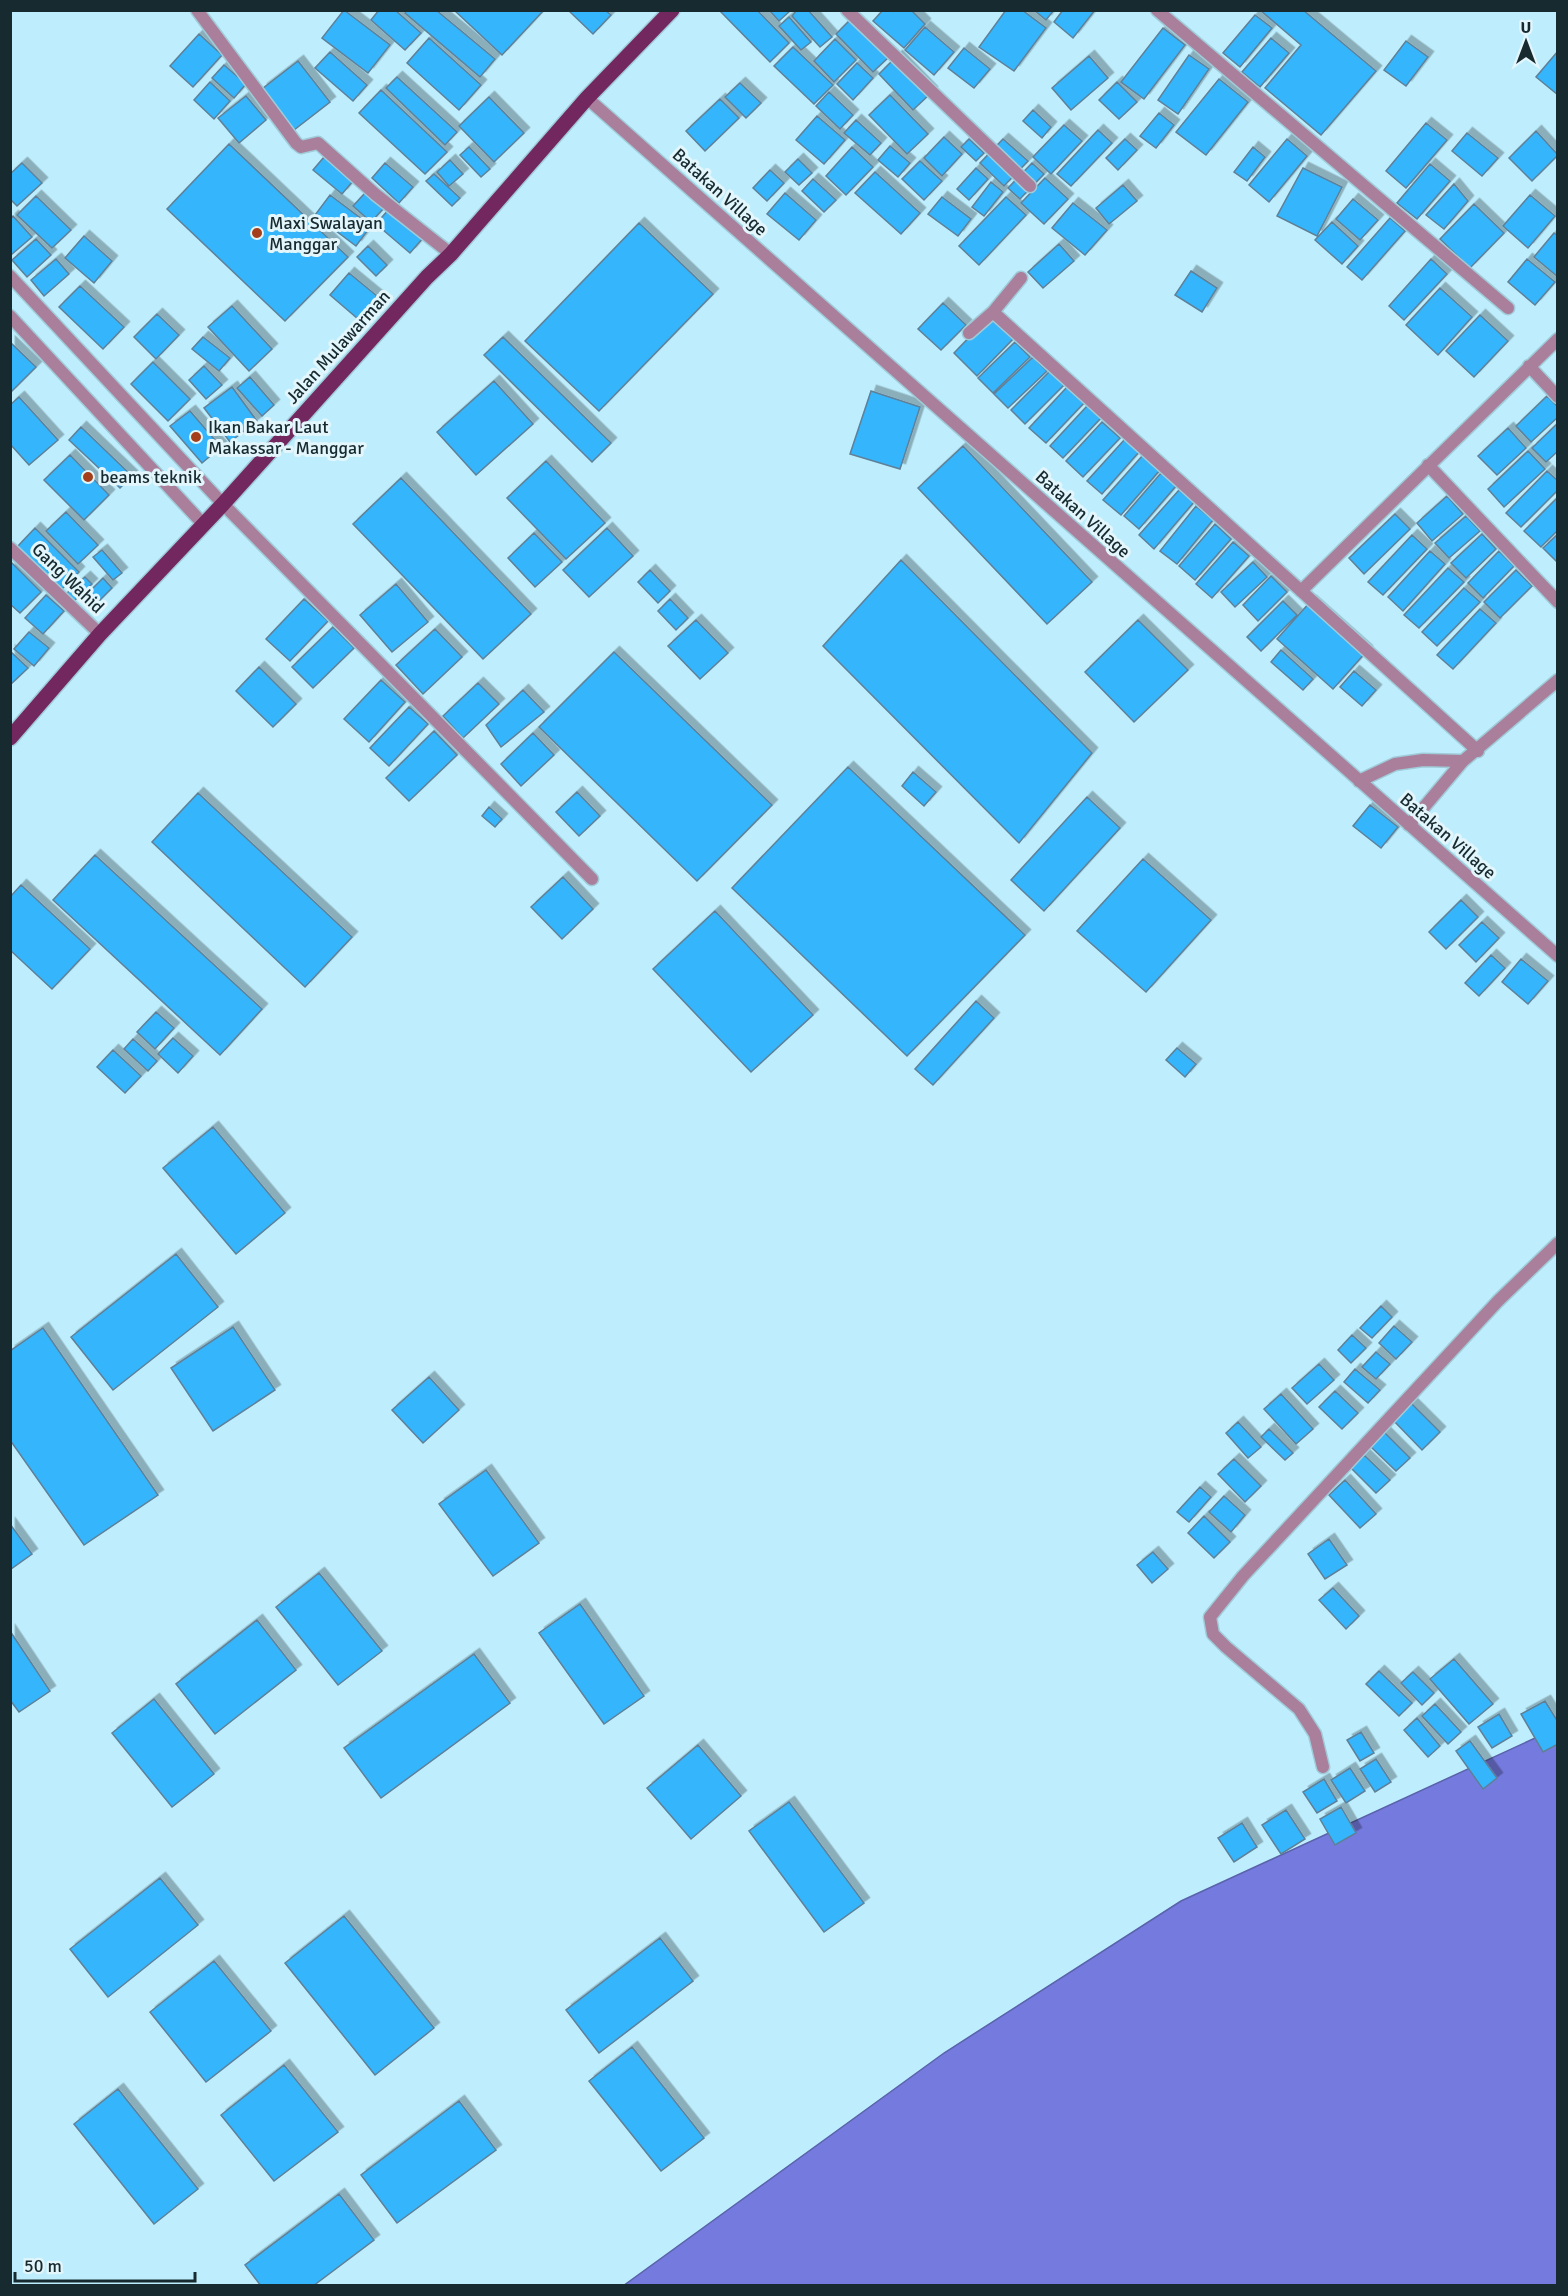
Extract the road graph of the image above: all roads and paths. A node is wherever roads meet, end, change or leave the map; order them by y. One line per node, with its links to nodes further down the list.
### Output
1 (196, 10): 7 (street)
2 (672, 10): 5 (main road, Jalan Mulawarman)
3 (847, 10): 6 (street)
4 (1157, 10): 10 (street)
5 (587, 98): 7 (main road, Jalan Mulawarman); 28 (street, Batakan Village)
6 (1030, 186)
7 (451, 254): 18 (main road, Jalan Mulawarman)
8 (10, 276): 18 (street)
9 (1021, 278): 11 (street)
10 (1508, 308)
11 (993, 312): 13 (street); 21 (street)
12 (10, 316): 19 (street)
13 (969, 333)
14 (1557, 339): 15 (street)
15 (1529, 366): 16 (street); 17 (street)
16 (1557, 397)
17 (1428, 465): 21 (street); 22 (street)
18 (223, 504): 19 (main road, Jalan Mulawarman); 30 (street)
19 (204, 525): 23 (main road, Jalan Mulawarman)
20 (10, 548): 23 (street, Gang Wahid)
21 (1301, 591): 26 (street)
22 (1557, 602)
23 (100, 634): 25 (main road, Jalan Mulawarman)
24 (1557, 680): 26 (street)
25 (12, 733)
26 (1478, 751): 27 (street)
27 (1463, 761): 28 (street); 29 (street)
28 (1359, 781): 29 (street, Batakan Village)
29 (1409, 825): 31 (street, Batakan Village)
30 (592, 879)
31 (1557, 956)
32 (1557, 1243): 33 (street)
33 (1323, 1767)

